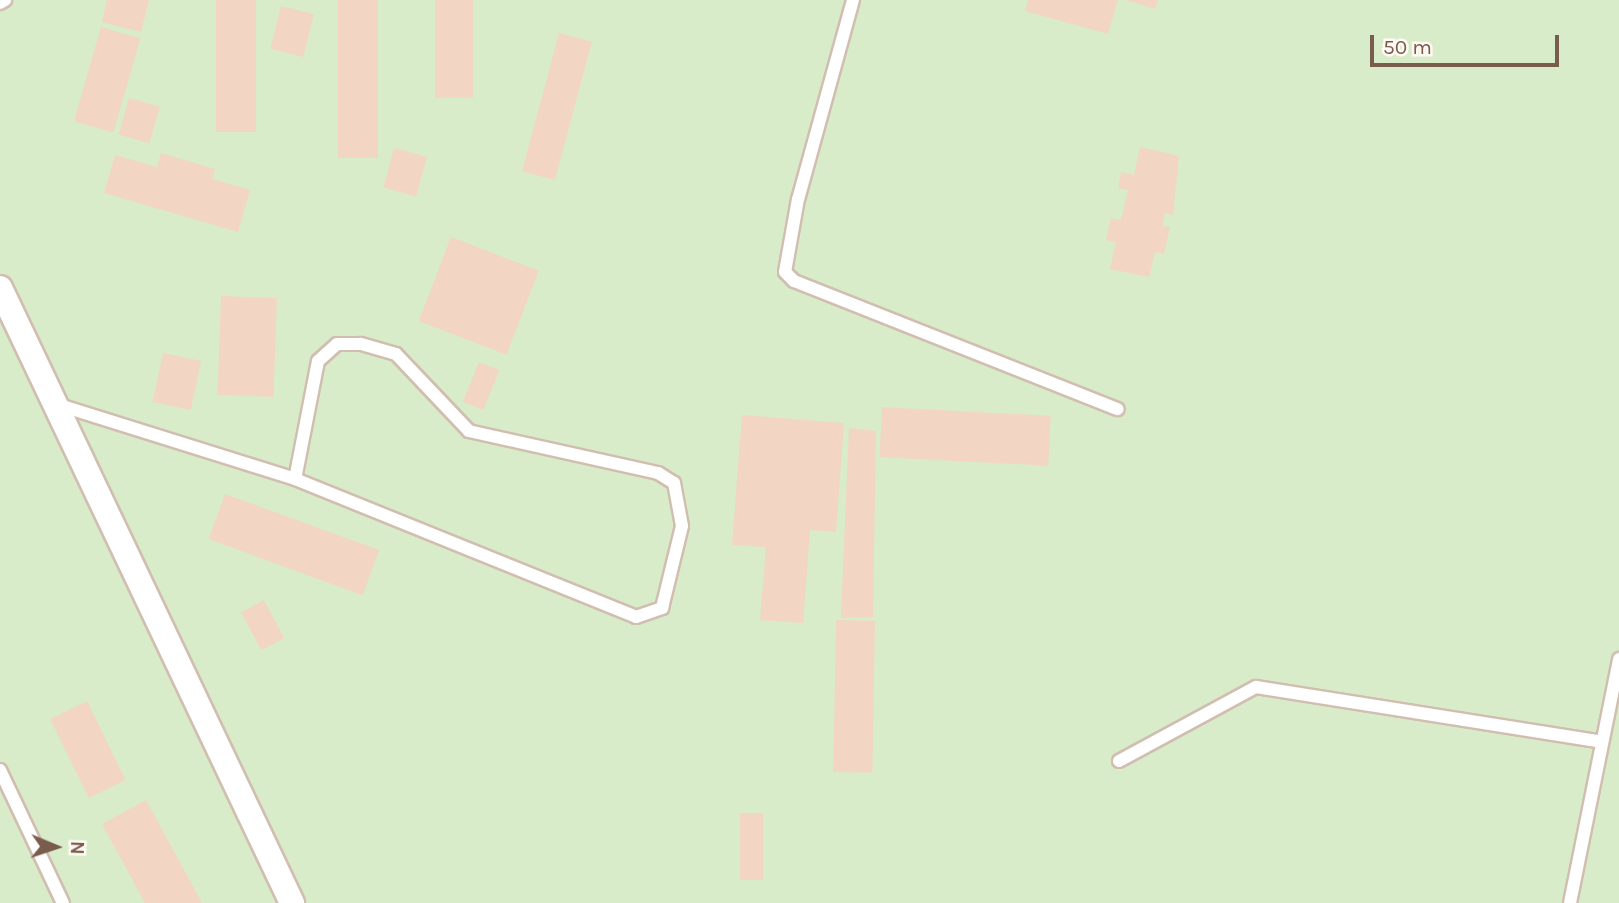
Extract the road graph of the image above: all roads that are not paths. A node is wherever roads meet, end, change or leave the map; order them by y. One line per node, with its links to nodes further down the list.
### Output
1 (5, 0): 3 (lane)
2 (853, 0): 6 (lane)
3 (0, 3)
4 (0, 288): 5 (street)
5 (49, 402): 7 (lane); 13 (street)
6 (1118, 409)
7 (295, 479): 7 (lane)
8 (1619, 659): 9 (lane)
9 (1602, 742): 10 (lane); 14 (lane)
10 (1119, 761)
11 (0, 770): 12 (lane)
12 (63, 903)
13 (292, 903)
14 (1570, 903)

